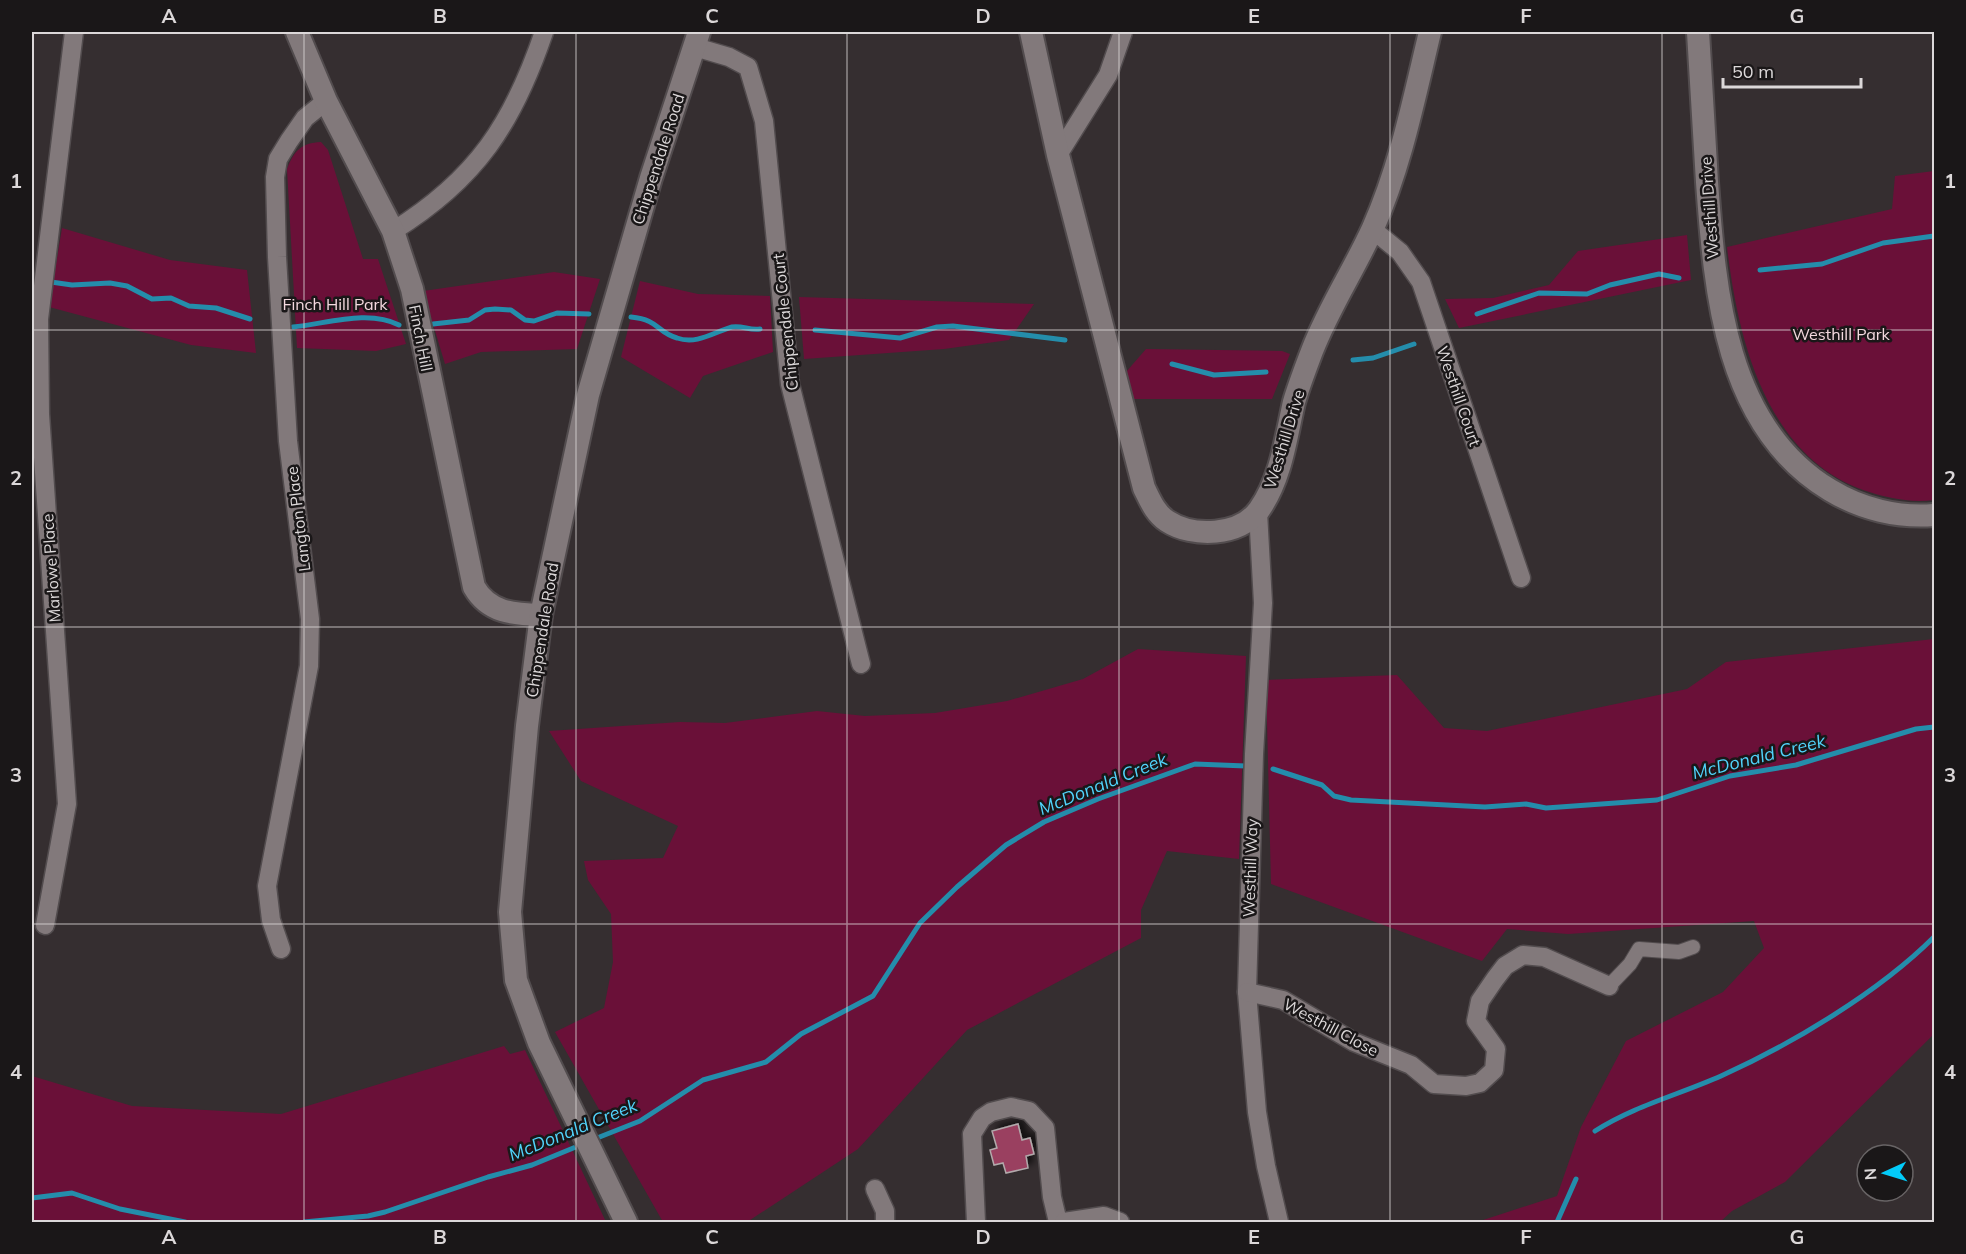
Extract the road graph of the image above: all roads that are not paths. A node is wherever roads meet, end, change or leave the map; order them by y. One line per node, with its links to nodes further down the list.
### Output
1 (75, 32): 18 (street, Marlowe Place)
2 (297, 32): 9 (street, Finch Hill)
3 (544, 32): 12 (street)
4 (1031, 32): 10 (street, Westhill Drive)
5 (1122, 32): 10 (street)
6 (1430, 32): 11 (street, Westhill Drive)
7 (1698, 32): 14 (street, Westhill Drive)
8 (697, 39): 16 (street, Chippendale Road); 17 (street, Chippendale Court)
9 (326, 101): 12 (street, Finch Hill); 20 (street, Langton Place)
10 (1058, 155): 13 (street, Westhill Drive)
11 (1372, 229): 13 (street, Westhill Drive); 15 (street, Westhill Court)
12 (393, 231): 16 (street, Finch Hill)
13 (1258, 512): 22 (street, Westhill Way)
14 (1935, 515)
15 (1521, 578)
16 (541, 615): 24 (street, Chippendale Road)
17 (861, 664)
18 (45, 925)
19 (1693, 948): 21 (street)
20 (281, 949)
21 (1609, 986): 22 (street, Westhill Close)
22 (1247, 992): 30 (street, Westhill Way)
23 (875, 1189): 25 (street)
24 (626, 1222)
25 (885, 1222)
26 (976, 1222): 27 (street)
27 (1058, 1222)
28 (1064, 1222): 29 (street)
29 (1120, 1222)
30 (1279, 1222)

